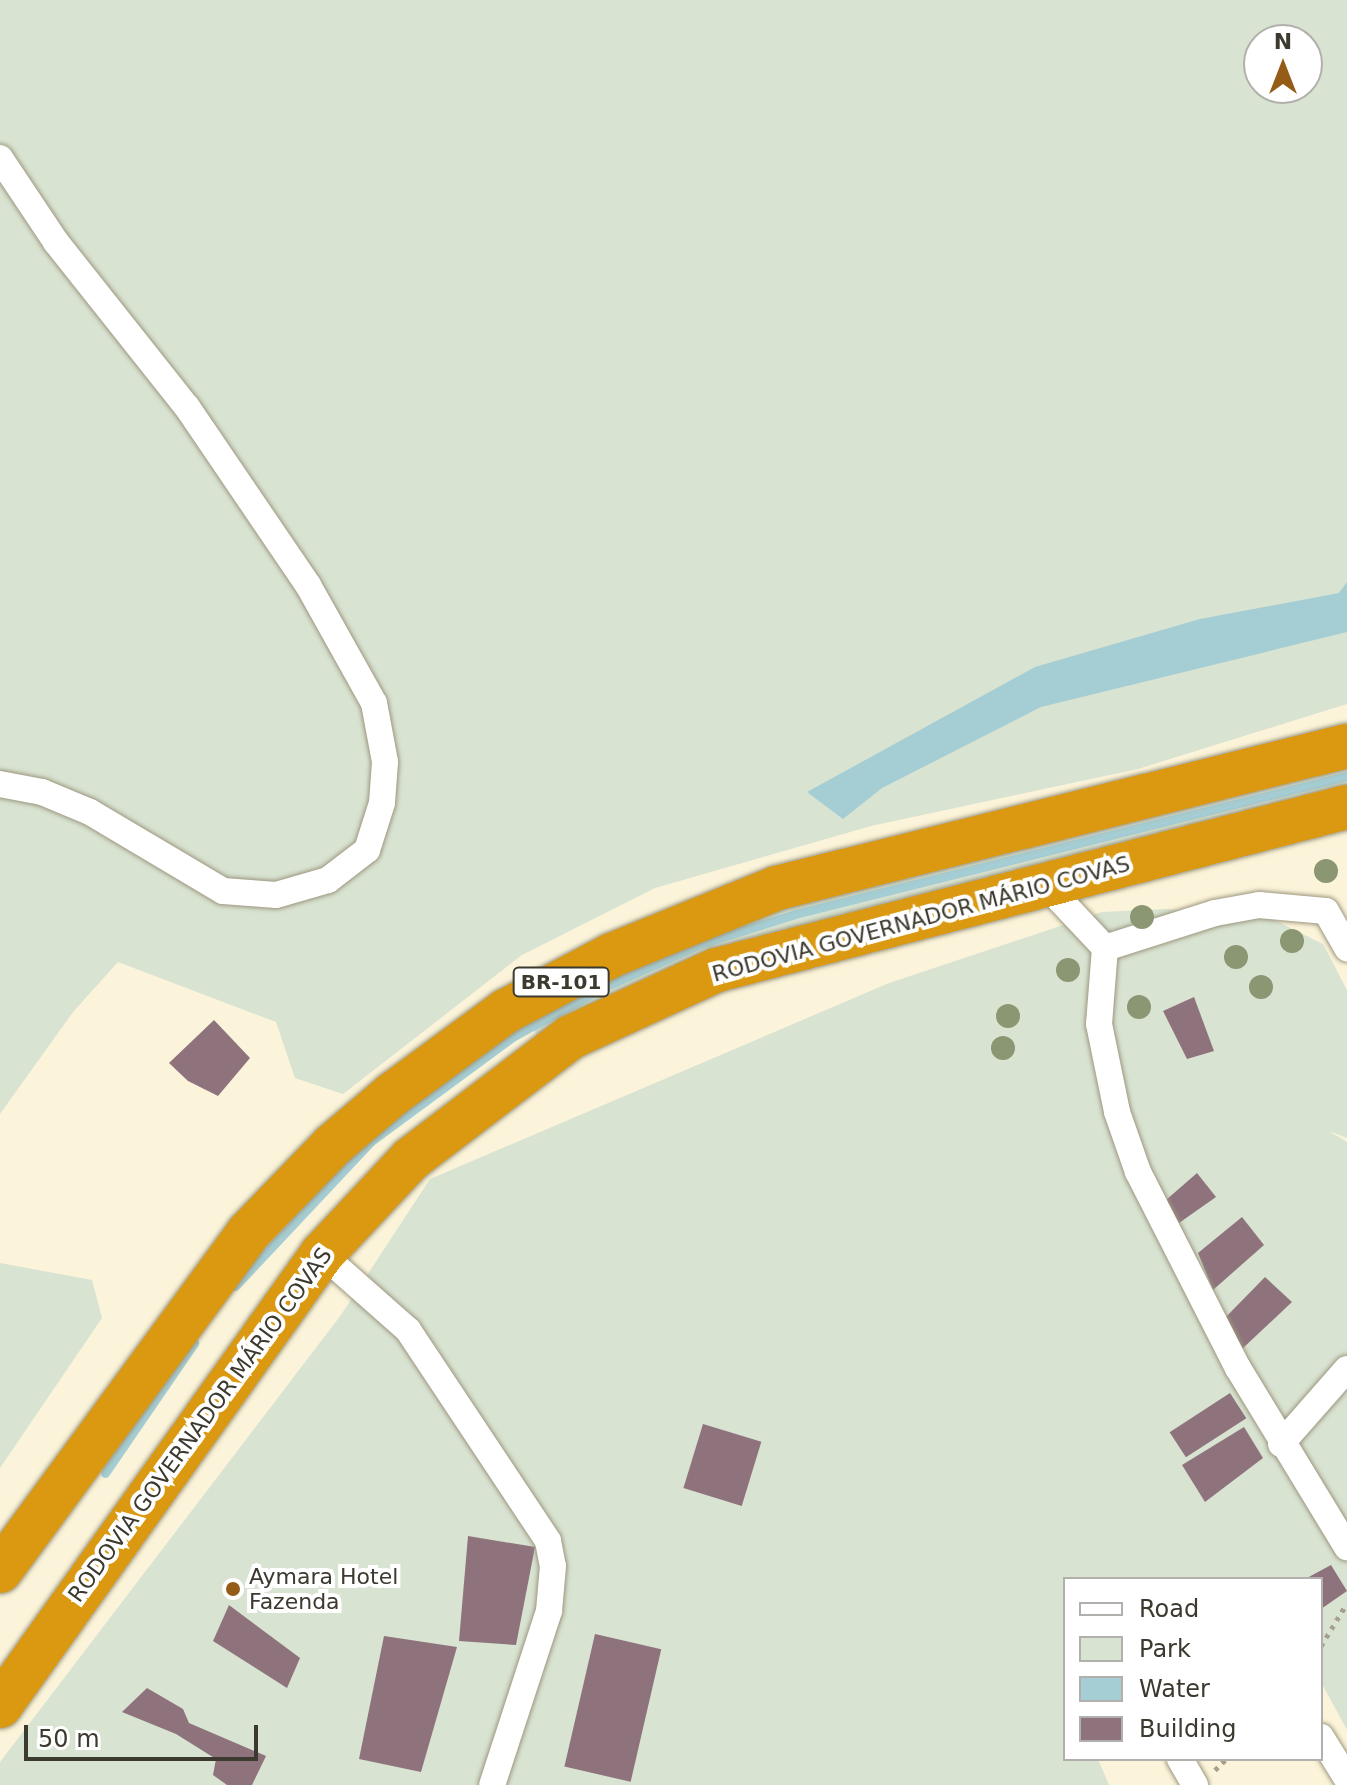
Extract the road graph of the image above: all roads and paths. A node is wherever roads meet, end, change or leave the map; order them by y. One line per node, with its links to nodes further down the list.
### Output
1 (0, 158): 3 (street)
2 (1347, 746): 12 (highway, BR-101)
3 (0, 784)
4 (1347, 807): 5 (highway, RODOVIA GOVERNADOR MÁRIO COVAS / BR-101)
5 (1045, 884): 6 (street); 8 (highway, RODOVIA GOVERNADOR MÁRIO COVAS / BR-101)
6 (1105, 948): 7 (street); 10 (street)
7 (1347, 948)
8 (322, 1254): 15 (highway, RODOVIA GOVERNADOR MÁRIO COVAS / BR-101); 19 (street)
9 (1347, 1369): 10 (street)
10 (1281, 1444): 11 (street)
11 (1347, 1547)
12 (0, 1571)
13 (1347, 1603): 14 (path)
14 (1323, 1643)
15 (3, 1702)
16 (1323, 1740): 18 (street)
17 (1181, 1761): 20 (street)
18 (1347, 1779)
19 (492, 1785)
20 (1195, 1785)

